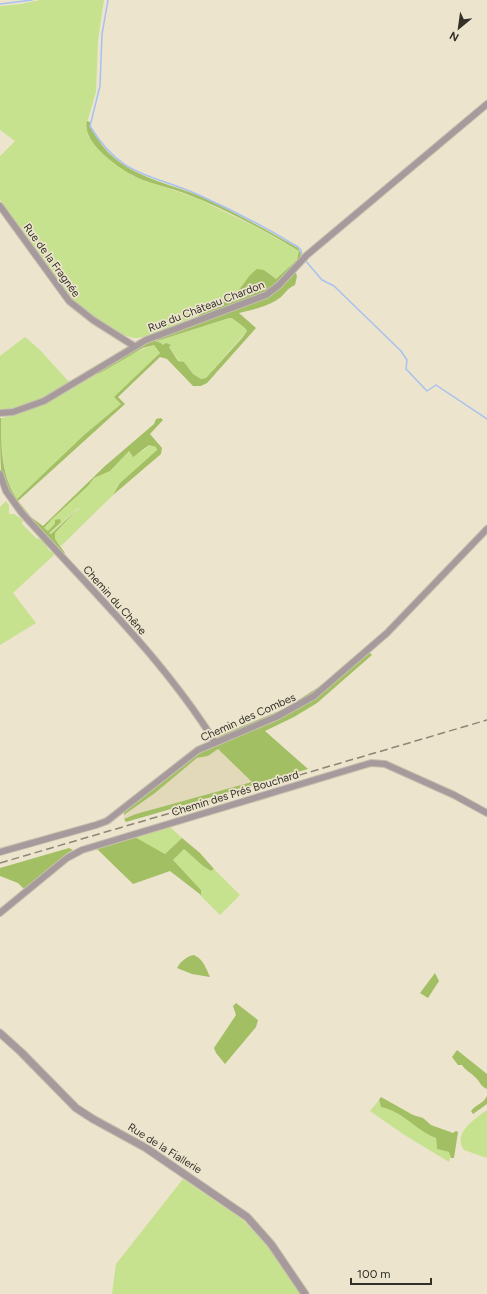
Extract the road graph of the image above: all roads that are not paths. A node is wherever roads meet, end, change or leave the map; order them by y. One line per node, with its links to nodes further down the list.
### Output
1 (487, 104): 3 (street, Rue du Château Chardon)
2 (0, 206): 3 (street, Rue de la Fragnée)
3 (134, 346): 4 (street, Rue du Château Chardon)
4 (0, 413)
5 (0, 474): 7 (street, Chemin du Chêne)
6 (487, 529): 7 (street, Chemin des Combes)
7 (215, 742): 9 (street, Chemin des Combes)
8 (487, 813): 10 (street, Chemin des Prés Bouchard)
9 (0, 852)
10 (0, 913)
11 (0, 1033): 12 (street, Rue de la Fiallerie)
12 (305, 1294)

